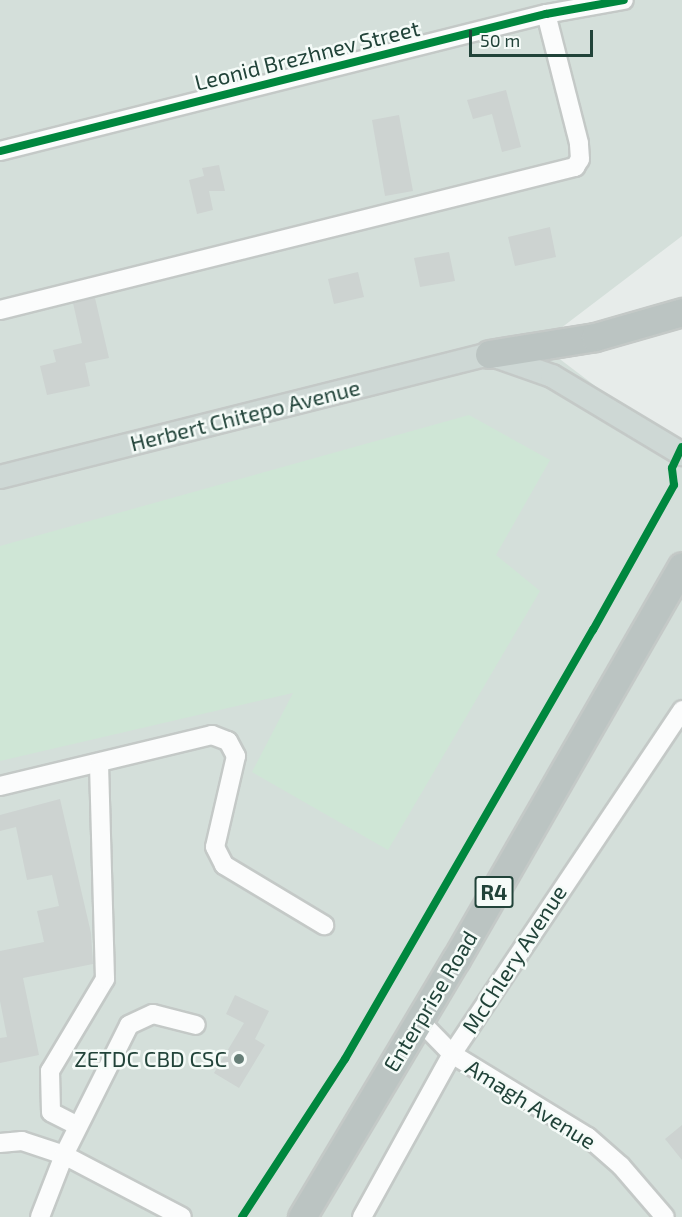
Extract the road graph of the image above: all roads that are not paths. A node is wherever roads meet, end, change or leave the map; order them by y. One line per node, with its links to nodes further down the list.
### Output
1 (624, 0): 2 (street, Leonid Brezhnev Street)
2 (546, 14): 3 (street, Leonid Brezhnev Street); 4 (street)
3 (0, 152)
4 (0, 310)
5 (682, 312): 6 (highway)
6 (489, 354): 7 (main road); 8 (main road, Herbert Chitepo Avenue)
7 (682, 454)
8 (0, 477)
9 (682, 566): 14 (highway, Enterprise Road / R4)
10 (682, 710): 16 (street, McChlery Avenue)
11 (99, 765): 12 (street); 13 (street); 17 (street)
12 (0, 786)
13 (324, 925)
14 (420, 1021): 16 (street, Amagh Avenue); 22 (highway, Enterprise Road / R4)
15 (196, 1025): 17 (street)
16 (452, 1054): 23 (street, McChlery Avenue); 24 (street, Amagh Avenue)
17 (78, 1126): 19 (street)
18 (0, 1143): 19 (street)
19 (64, 1155): 20 (street); 21 (street)
20 (40, 1217)
21 (182, 1217)
22 (302, 1217)
23 (362, 1217)
24 (665, 1217)

